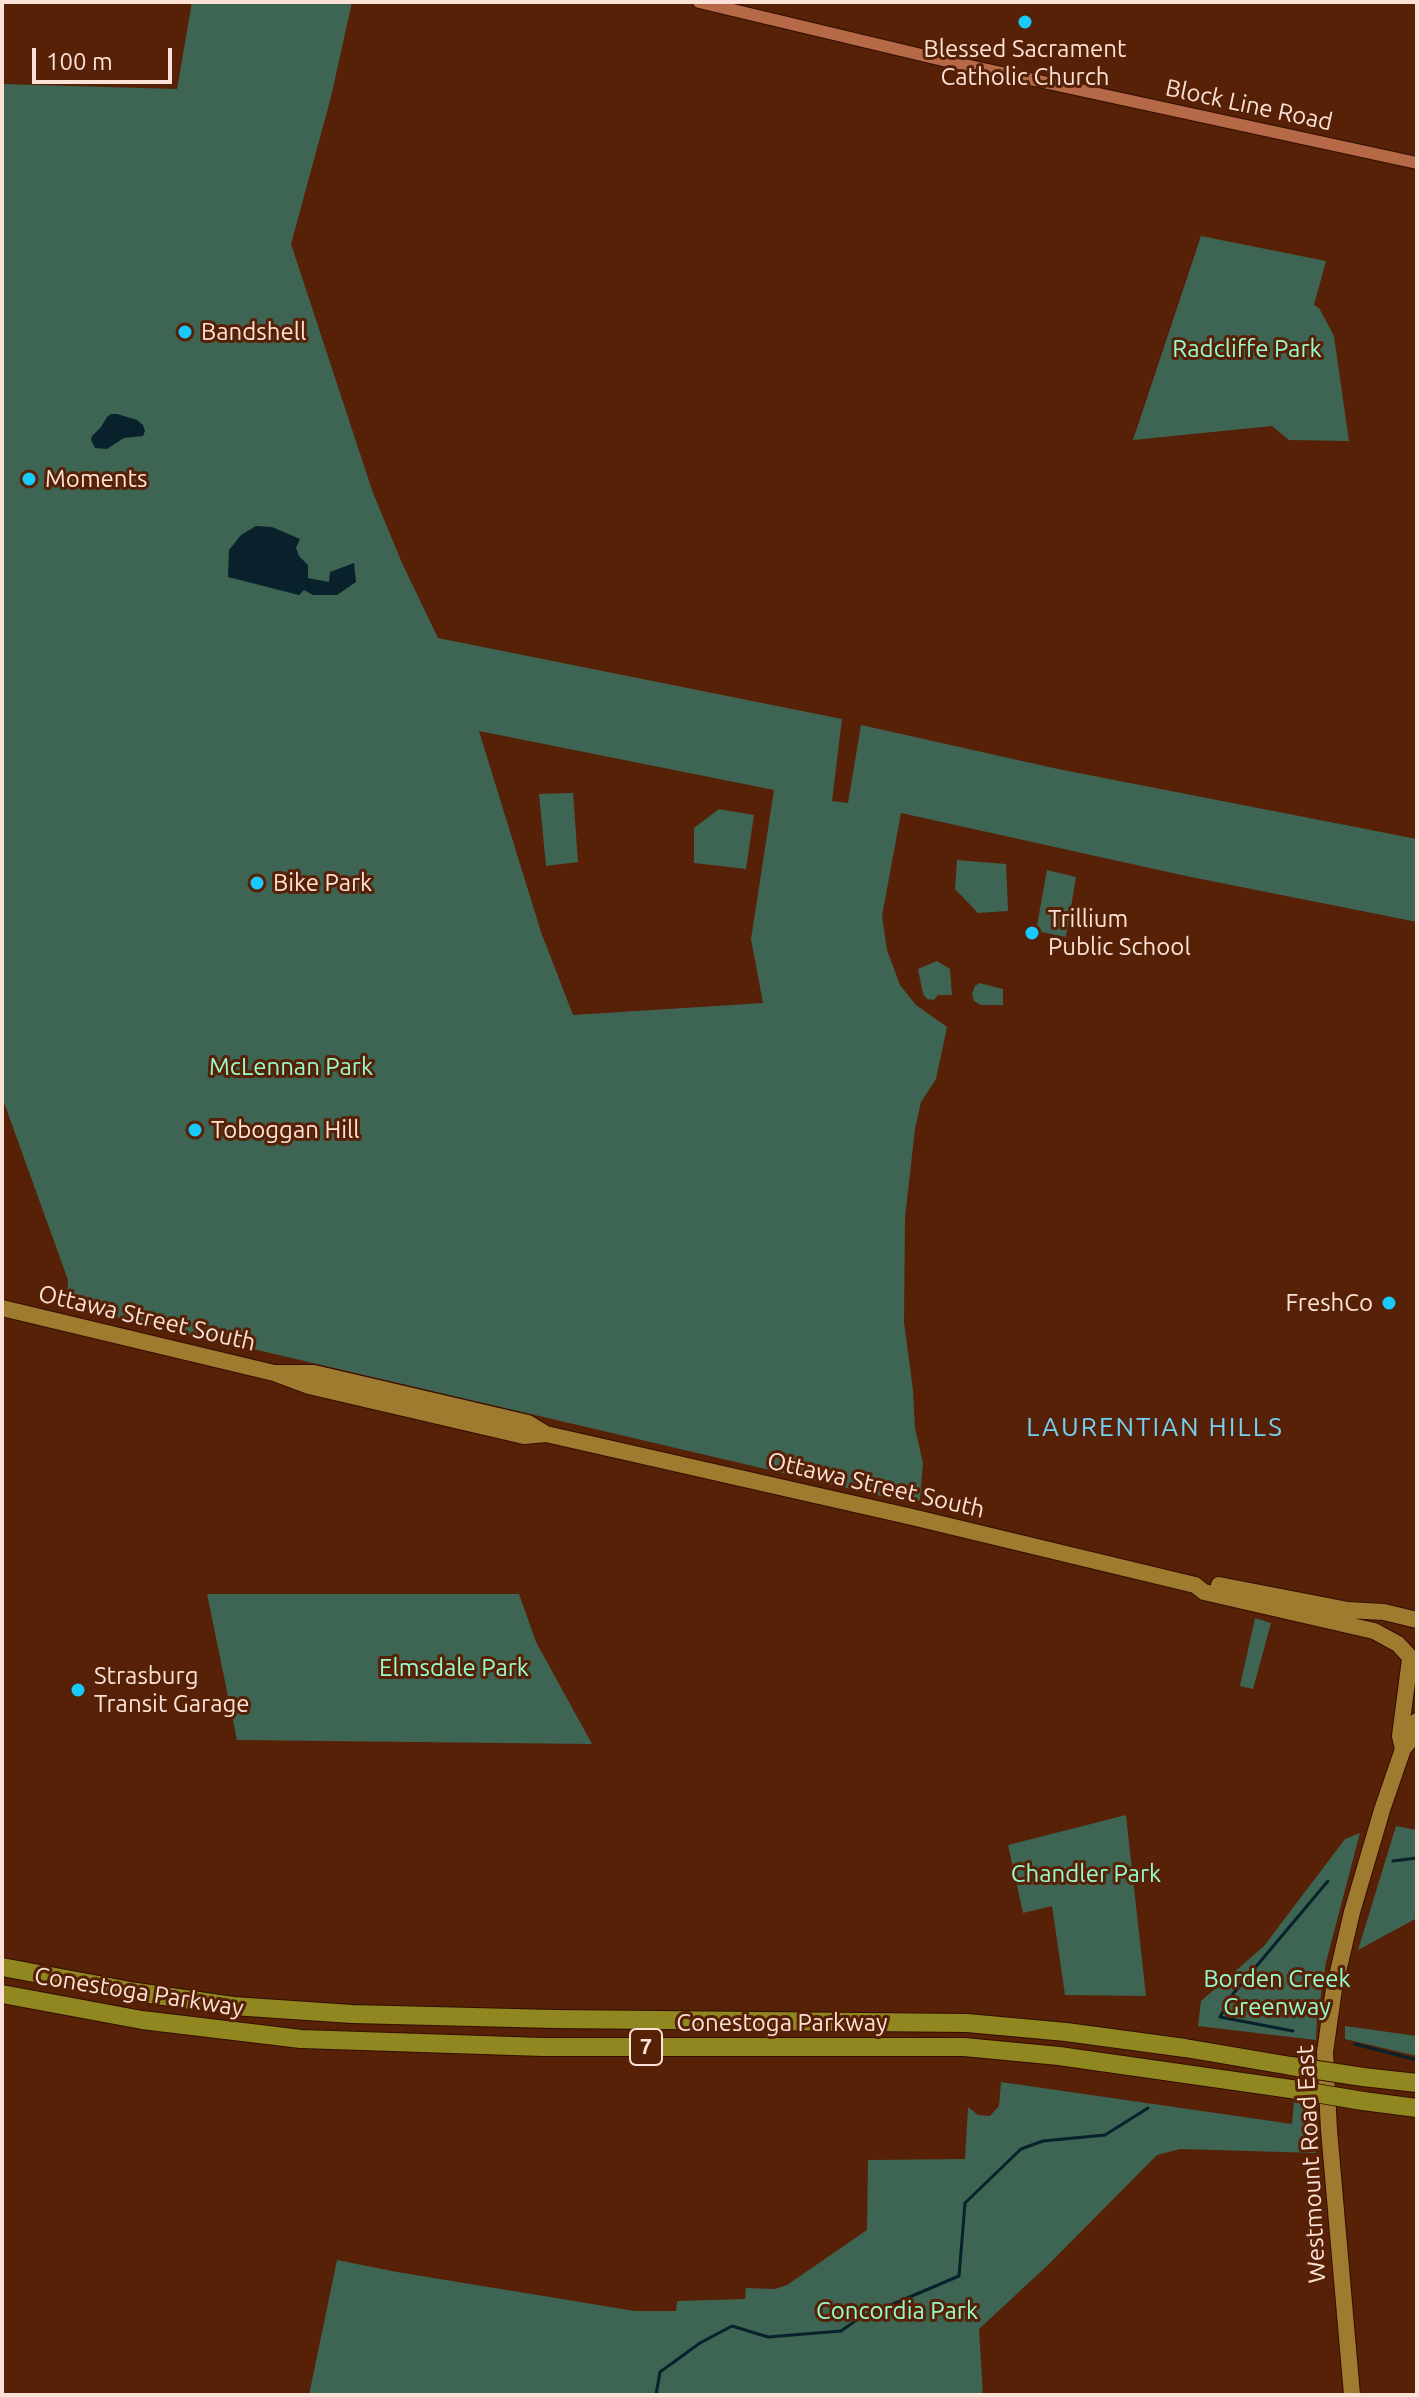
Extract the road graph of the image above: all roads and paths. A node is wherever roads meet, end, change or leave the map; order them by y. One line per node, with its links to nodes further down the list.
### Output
1 (699, 2): 2 (street, Block Line Road)
2 (1417, 163)
3 (4, 1309): 4 (main road, Ottawa Street South)
4 (1195, 1585): 5 (main road); 6 (main road)
5 (1417, 1620): 6 (main road)
6 (1411, 1659): 8 (main road)
7 (1417, 1721): 8 (main road)
8 (1406, 1750): 13 (main road, Westmount Road East)
9 (2, 1967): 11 (highway, Conestoga Parkway / 7, bridge)
10 (2, 1994): 12 (highway, Conestoga Parkway / 7, bridge)
11 (1417, 2083)
12 (1417, 2108)
13 (1352, 2395)

